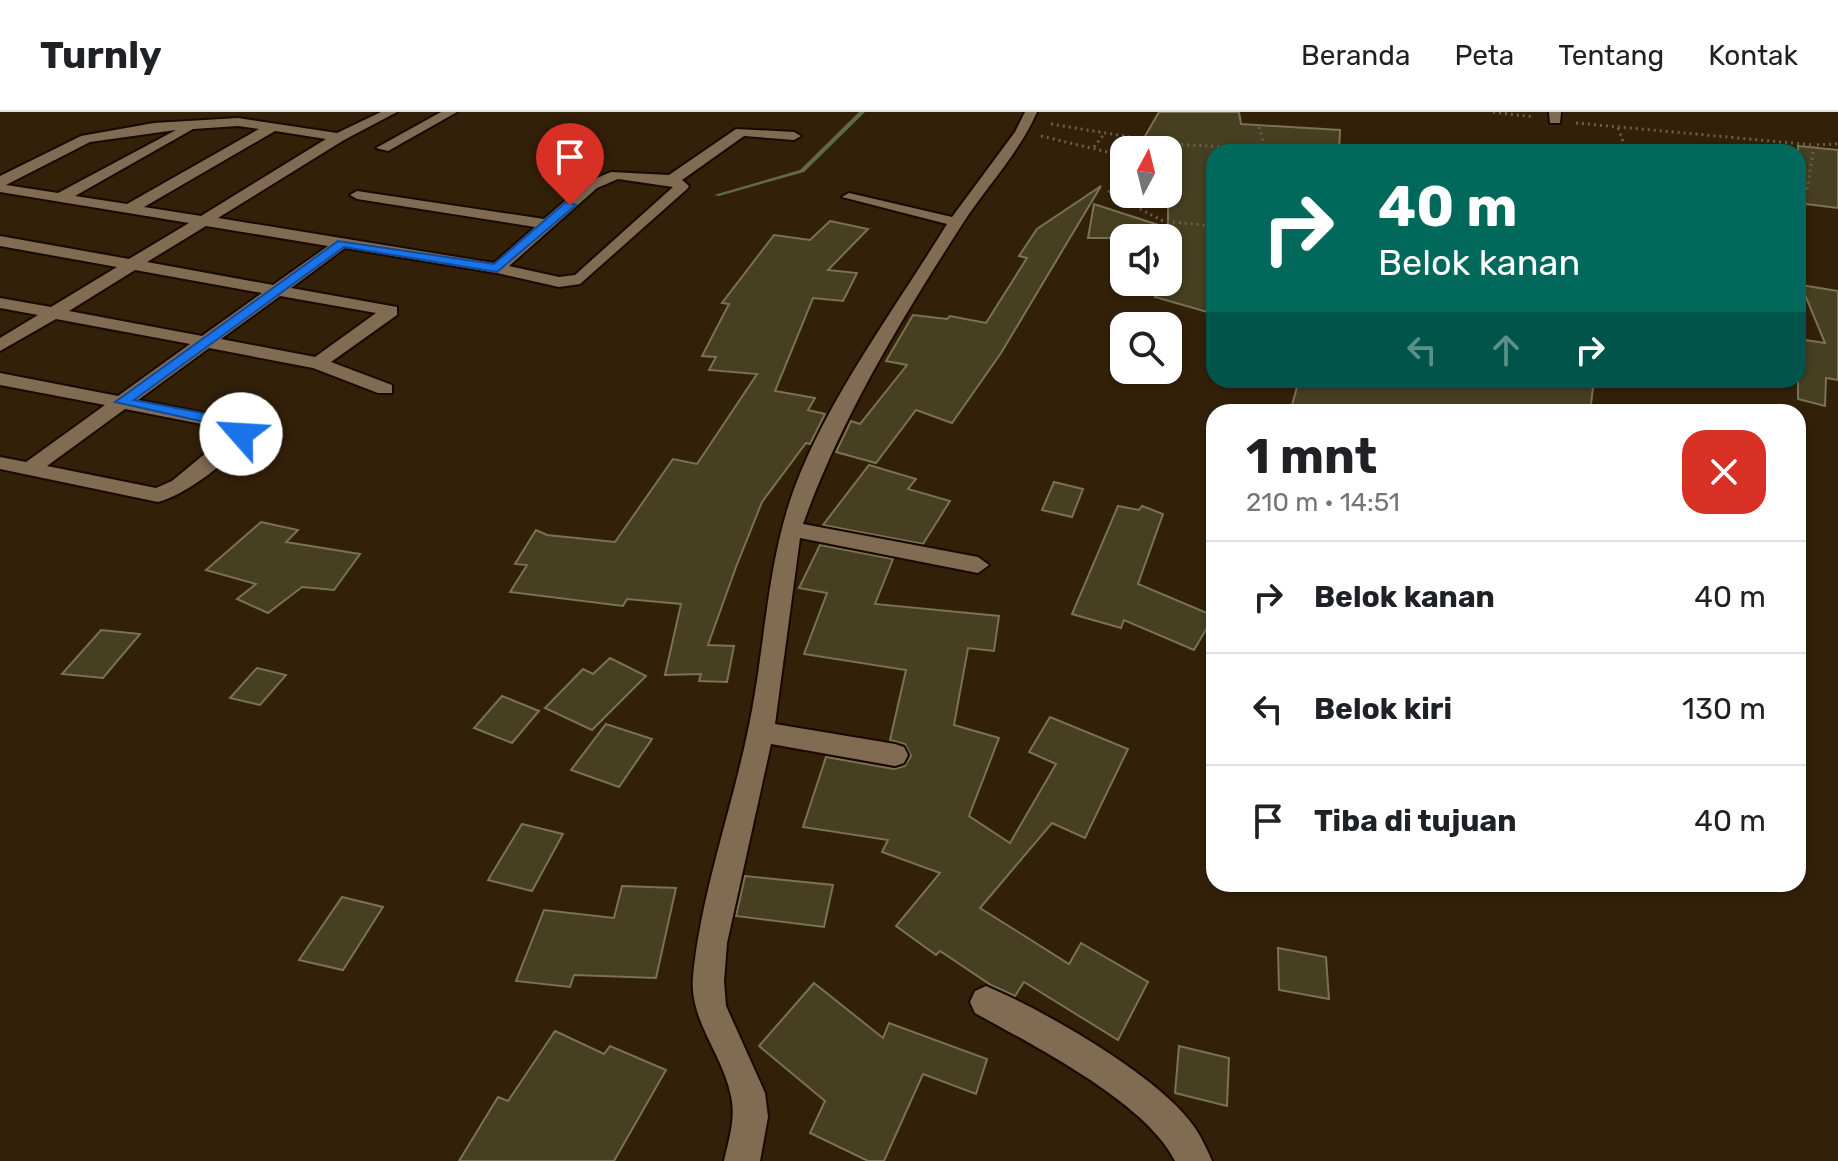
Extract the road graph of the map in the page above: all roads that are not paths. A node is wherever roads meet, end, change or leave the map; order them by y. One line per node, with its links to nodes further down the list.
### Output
1 (391, 112): 7 (street)
2 (451, 112): 8 (street)
3 (1026, 122): 17 (street)
4 (196, 124): 5 (street); 10 (street); 14 (street)
5 (271, 128): 7 (street); 15 (street)
6 (794, 136): 9 (street)
7 (339, 137): 16 (street)
8 (383, 148)
9 (672, 180): 18 (street); 22 (street)
10 (0, 182)
11 (0, 188): 14 (street)
12 (357, 195): 18 (street)
13 (849, 197): 17 (street)
14 (59, 198): 15 (street)
15 (129, 209): 16 (street)
16 (203, 221): 20 (street); 21 (street)
17 (956, 222): 34 (street)
18 (547, 224): 22 (street)
19 (0, 241): 21 (street)
20 (342, 243): 22 (street); 23 (street)
21 (133, 265): 23 (street); 25 (street)
22 (497, 268)
23 (276, 290): 26 (street); 28 (street)
24 (0, 303): 25 (street)
25 (54, 313): 26 (street); 27 (street)
26 (204, 342): 28 (street); 31 (street)
27 (0, 346)
28 (318, 363): 30 (street)
29 (0, 379): 31 (street)
30 (385, 389)
31 (122, 402): 33 (street); 33 (street)
32 (0, 463): 33 (street)
33 (30, 469)
34 (790, 529): 35 (street); 36 (street)
35 (978, 565)
36 (761, 732): 37 (street); 39 (street)
37 (895, 755)
38 (986, 1002): 40 (street)
39 (742, 1161)
40 (1194, 1161)

